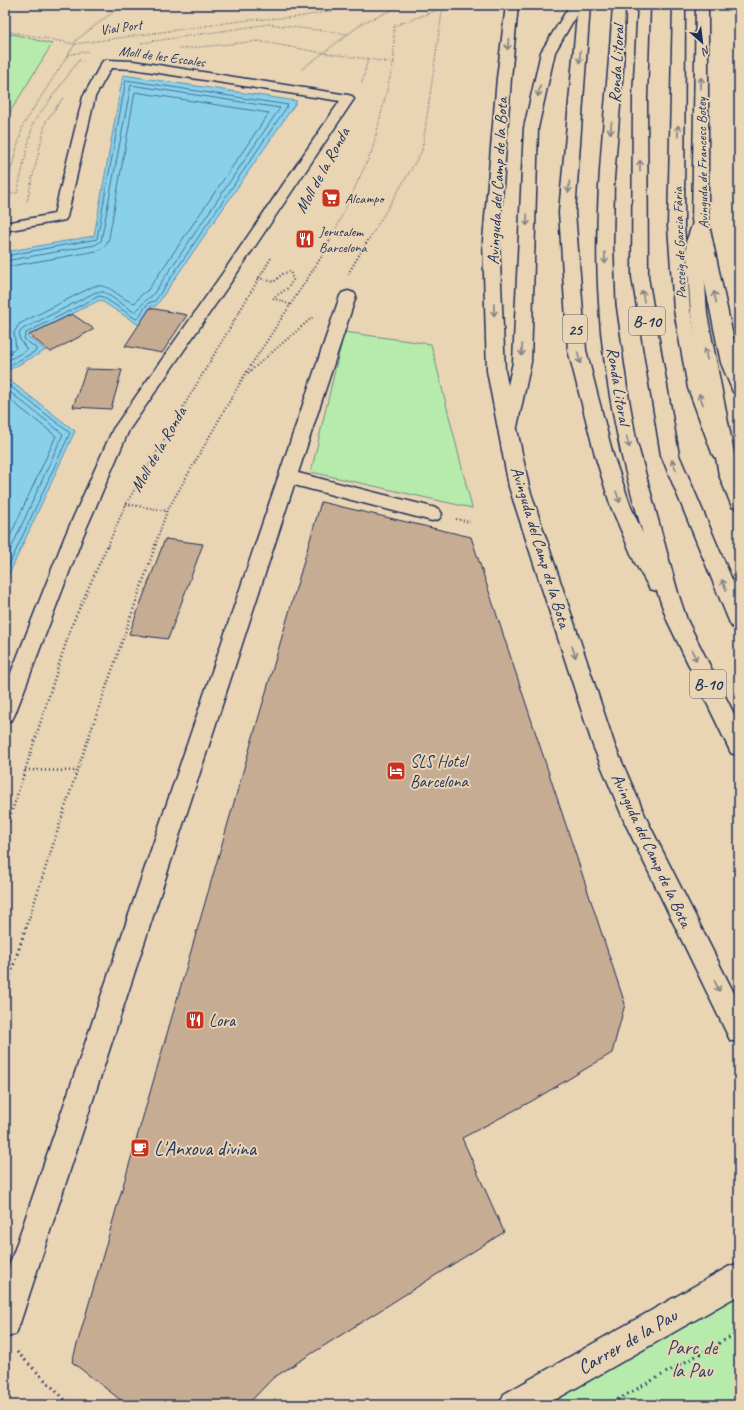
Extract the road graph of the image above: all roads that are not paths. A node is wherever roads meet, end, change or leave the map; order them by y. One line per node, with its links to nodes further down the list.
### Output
1 (512, 5): 12 (main road, Avinguda del Camp de la Bota, one-way to 12)
2 (619, 5): 17 (main road, Ronda Litoral / B-10, one-way to 17)
3 (644, 5): 18 (main road, Ronda Litoral / B-10, one-way to 3)
4 (679, 5): 13 (main road, Passeig de Garcia Fària, one-way to 4)
5 (702, 5): 8 (main road, Avinguda de Francesc Botey, one-way to 5)
6 (581, 9): 12 (main road, one-way to 12); 17 (main road, 25, one-way to 17)
7 (348, 99): 9 (lane, Moll de les Escales); 19 (lane, Moll de la Ronda)
8 (700, 220): 11 (main road, Avinguda de Francesc Botey, one-way to 8); 13 (main road, one-way to 8)
9 (5, 227)
10 (348, 296): 14 (main road)
11 (739, 388)
12 (508, 427): 21 (main road, Avinguda del Camp de la Bota, one-way to 21)
13 (728, 475): 15 (main road)
14 (287, 477): 16 (main road); 23 (main road)
15 (739, 502)
16 (432, 514)
17 (676, 620): 20 (main road, Ronda Litoral / B-10, one-way to 20)
18 (739, 621)
19 (5, 714)
20 (739, 747)
21 (739, 1031)
22 (739, 1278): 24 (main road, Carrer de la Pau)
23 (5, 1323)
24 (515, 1405)

